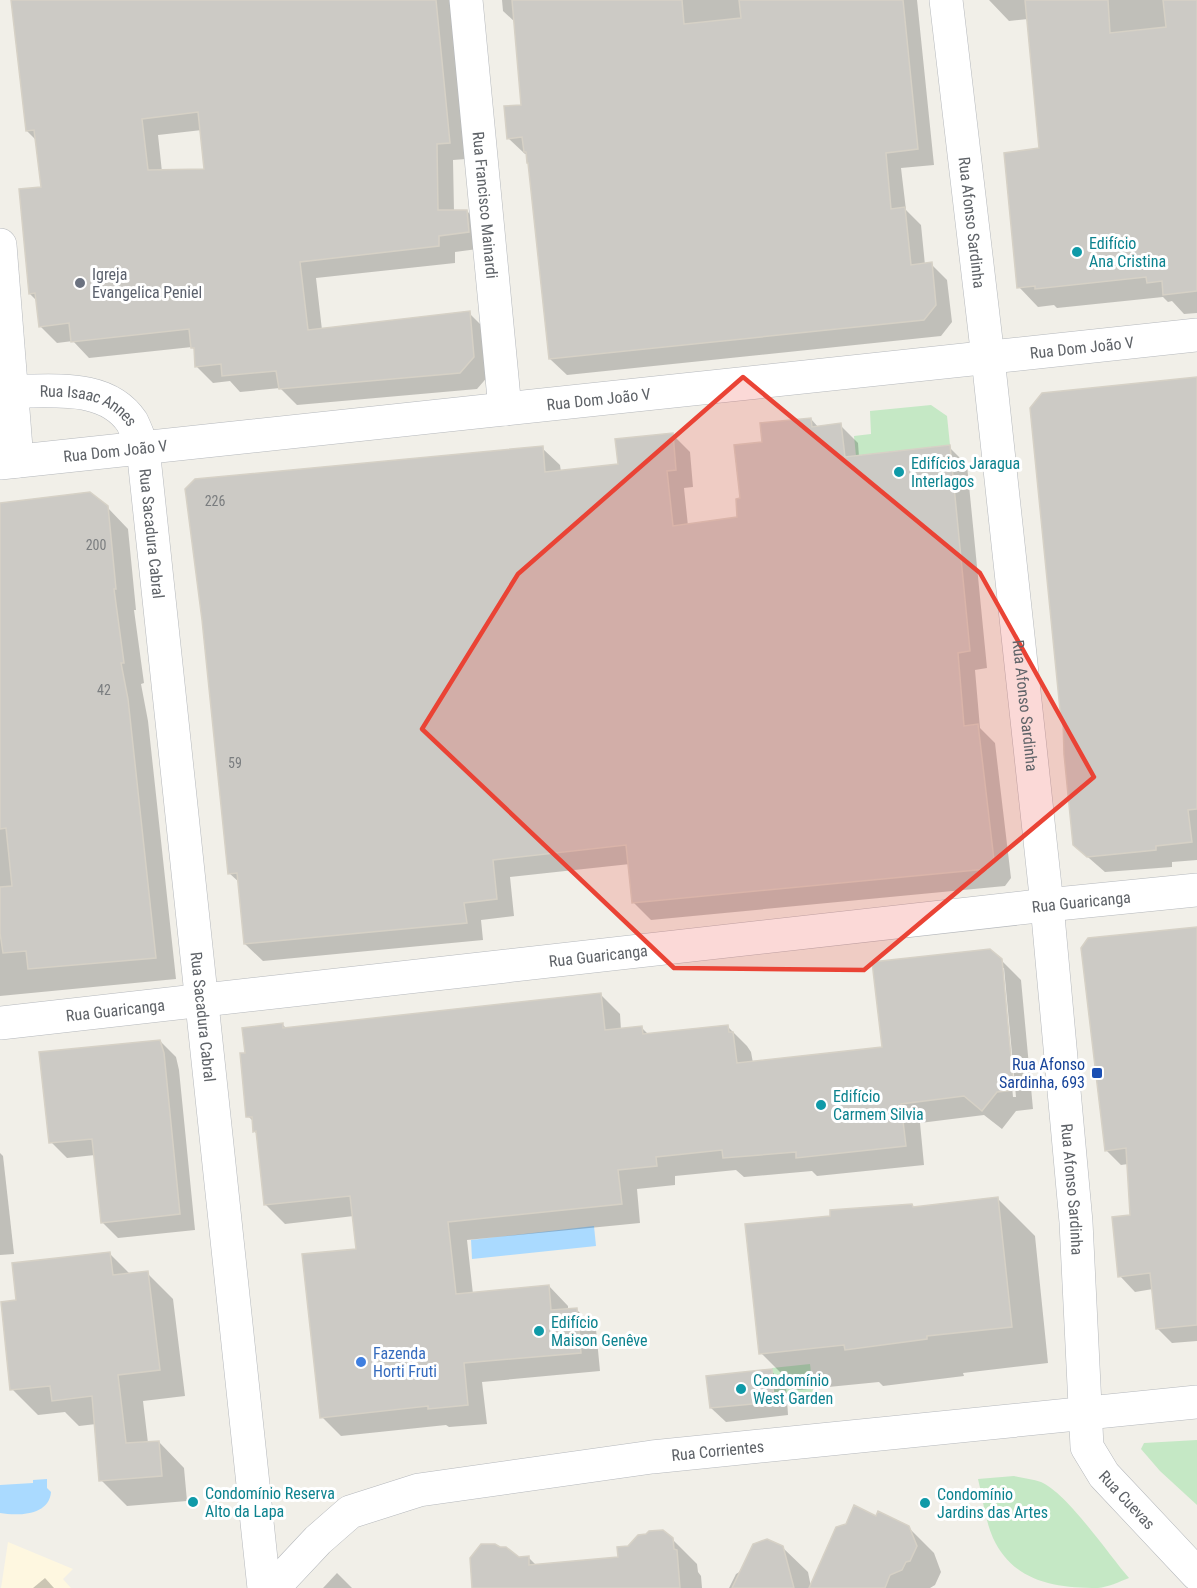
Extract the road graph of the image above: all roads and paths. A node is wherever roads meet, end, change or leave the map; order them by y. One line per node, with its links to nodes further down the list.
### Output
1 (466, 0): 7 (street, Rua Francisco Mainardi)
2 (946, 0): 5 (street, Rua Afonso Sardinha)
3 (0, 245): 6 (street, Rua Isaac Annes)
4 (1197, 335): 5 (street, Rua Dom João V)
5 (988, 358): 7 (street, Rua Dom João V); 11 (street, Rua Afonso Sardinha)
6 (12, 391): 8 (street, Rua Isaac Annes); 9 (street, Rua Isaac Annes)
7 (505, 409): 8 (street, Rua Dom João V)
8 (143, 448): 9 (street, Rua Dom João V); 12 (street, Rua Sacadura Cabral)
9 (9, 462)
10 (1197, 890): 11 (street, Rua Guaricanga)
11 (1047, 905): 12 (street, Rua Guaricanga); 15 (street, Rua Afonso Sardinha)
12 (201, 1001): 13 (street, Rua Guaricanga); 17 (street, Rua Sacadura Cabral)
13 (0, 1023)
14 (1197, 1402): 15 (street, Rua Corrientes)
15 (1086, 1412): 16 (street, Rua Cuevas); 18 (street, Rua Corrientes)
16 (1197, 1574)
17 (264, 1588)
18 (273, 1588)

